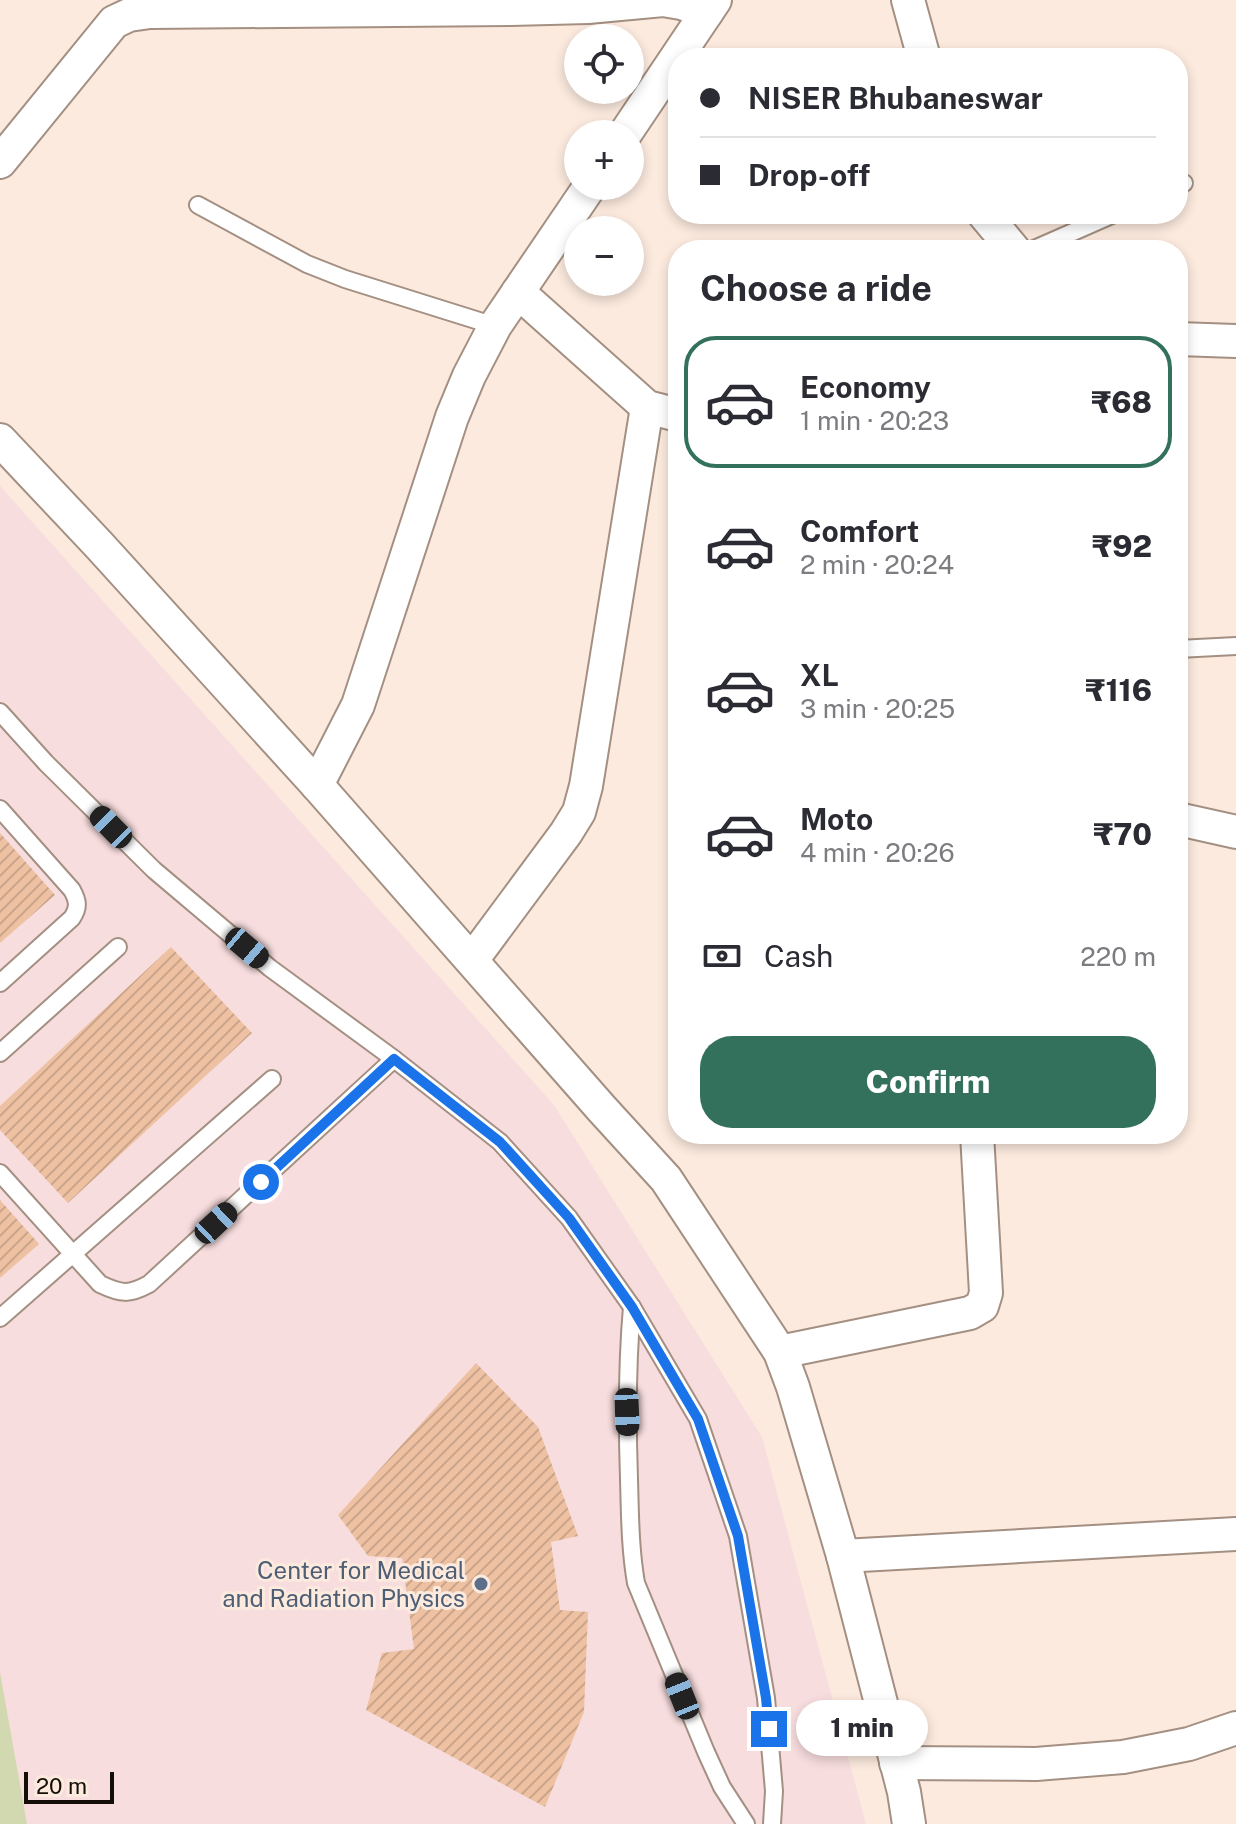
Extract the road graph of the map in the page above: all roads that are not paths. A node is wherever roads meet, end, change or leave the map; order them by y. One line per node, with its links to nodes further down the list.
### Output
1 (641, 0): 3 (street); 4 (street)
2 (908, 0): 6 (street)
3 (511, 4): 9 (street)
4 (711, 6): 5 (street)
5 (683, 48)
6 (921, 48)
7 (668, 70): 8 (street)
8 (634, 120)
9 (0, 162)
10 (580, 200): 16 (street)
11 (198, 205): 17 (lane)
12 (992, 224): 14 (street)
13 (1091, 224): 15 (lane)
14 (1006, 240)
15 (1055, 240)
16 (518, 292): 17 (street); 20 (street)
17 (495, 326): 25 (street)
18 (1188, 339): 19 (street)
19 (1236, 341)
20 (663, 411): 30 (street)
21 (0, 440): 25 (street)
22 (1236, 646): 23 (lane)
23 (1188, 648)
24 (0, 712): 33 (lane)
25 (317, 785): 30 (street)
26 (0, 809): 31 (lane)
27 (1188, 821): 28 (street)
28 (1236, 832)
29 (118, 947): 32 (lane)
30 (472, 960): 40 (street)
31 (0, 983)
32 (0, 1053)
33 (394, 1059): 37 (lane); 38 (lane)
34 (272, 1079): 37 (lane)
35 (978, 1144): 40 (street)
36 (0, 1173): 37 (lane)
37 (73, 1254): 39 (lane)
38 (632, 1307): 45 (lane); 46 (lane)
39 (0, 1318)
40 (780, 1352): 42 (street)
41 (1236, 1534): 42 (street)
42 (843, 1556): 44 (street)
43 (1236, 1728): 44 (street)
44 (896, 1763): 47 (street)
45 (746, 1824)
46 (772, 1824)
47 (909, 1824)

